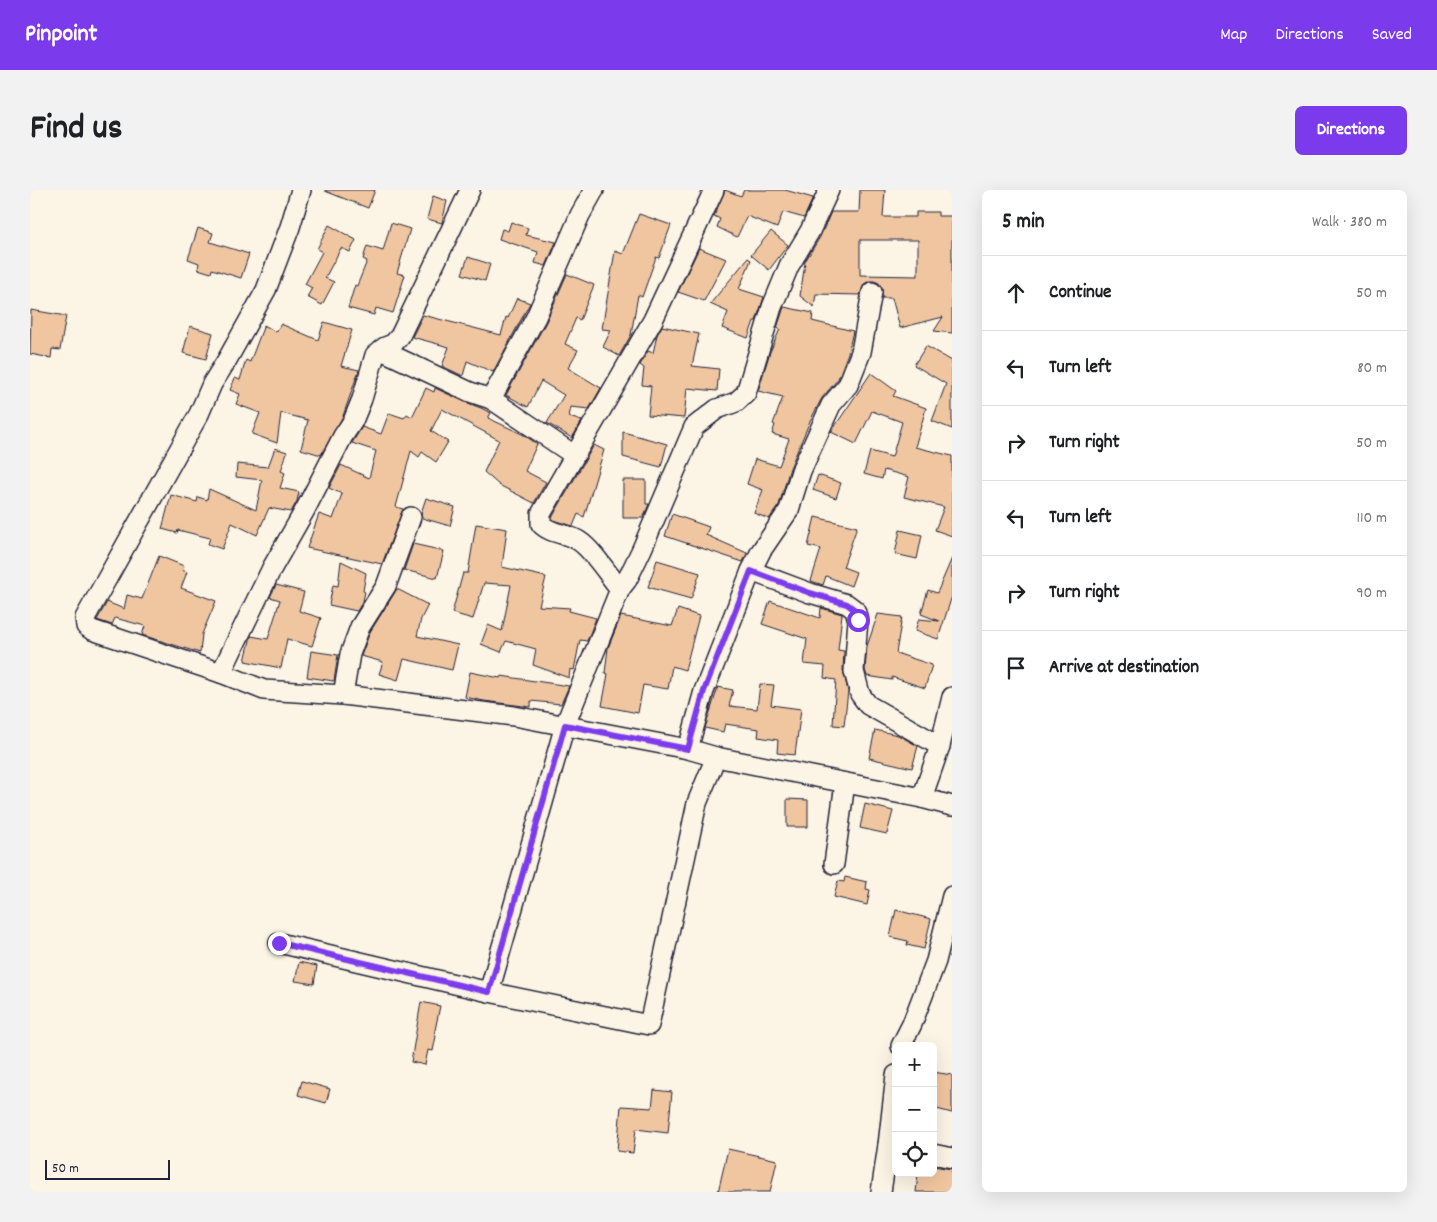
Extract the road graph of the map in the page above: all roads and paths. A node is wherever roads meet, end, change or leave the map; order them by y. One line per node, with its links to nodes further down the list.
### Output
1 (301, 190): 13 (street)
2 (470, 190): 7 (street)
3 (594, 190): 8 (street)
4 (714, 190): 9 (street)
5 (829, 190): 12 (street)
6 (872, 292): 11 (street)
7 (381, 350): 8 (street); 13 (street)
8 (491, 399): 9 (street)
9 (574, 455): 12 (street)
10 (411, 517): 14 (street)
11 (751, 571): 17 (street); 18 (street)
12 (620, 589): 16 (street)
13 (222, 673): 14 (street)
14 (343, 695): 16 (street)
15 (952, 697): 17 (street)
16 (565, 725): 18 (street); 26 (street)
17 (940, 746): 21 (street)
18 (688, 749): 19 (street)
19 (716, 757): 20 (street); 26 (street)
20 (846, 783): 21 (street); 23 (street)
21 (922, 798): 22 (street)
22 (952, 806)
23 (834, 864)
24 (952, 896): 27 (street)
25 (279, 943): 26 (street)
26 (489, 992)
27 (903, 1042)
28 (895, 1087): 29 (street)
29 (893, 1132)
30 (892, 1145): 33 (street)
31 (937, 1155): 32 (street)
32 (952, 1158)
33 (881, 1192)

